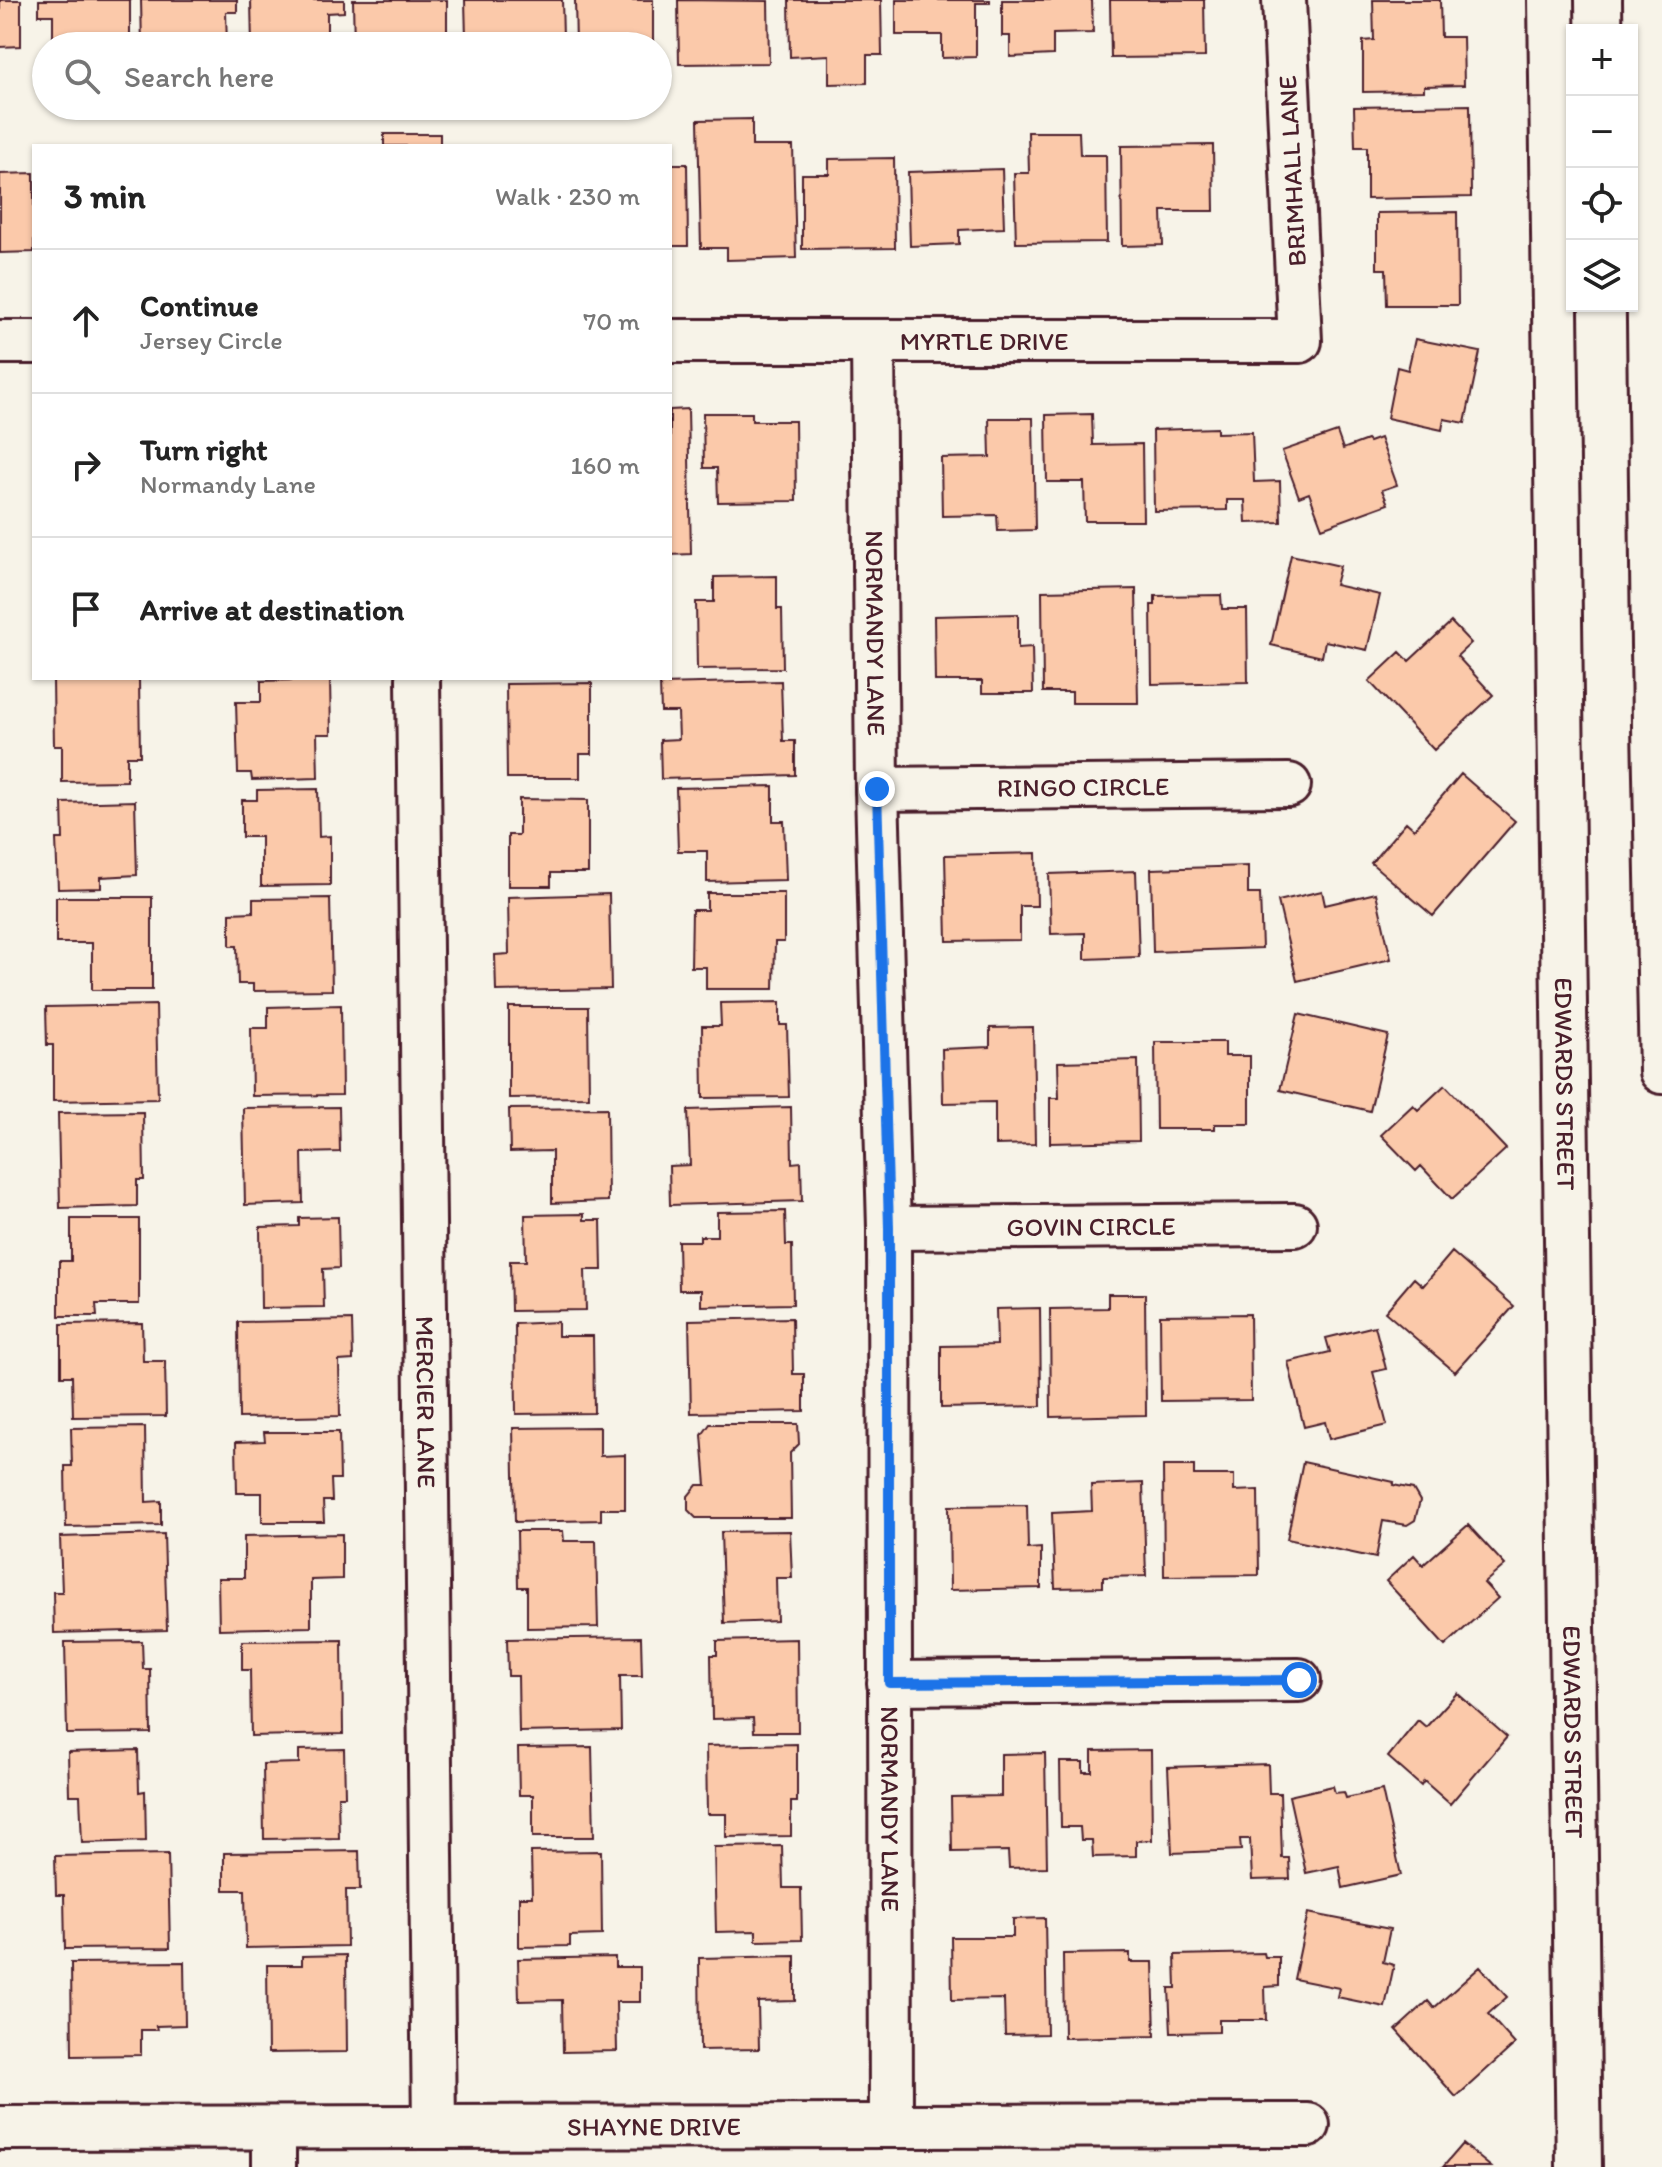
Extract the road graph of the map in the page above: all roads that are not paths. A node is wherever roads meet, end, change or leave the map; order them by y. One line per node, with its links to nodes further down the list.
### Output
1 (1284, 0): 6 (street, BRIMHALL LANE)
2 (1551, 0): 22 (main road, EDWARDS STREET)
3 (1646, 0): 12 (main road)
4 (672, 341): 5 (street, MYRTLE DRIVE)
5 (873, 341): 6 (street, MYRTLE DRIVE); 11 (street, NORMANDY LANE)
6 (1300, 341)
7 (0, 342): 8 (street)
8 (32, 342)
9 (418, 680): 19 (street, MERCIER LANE)
10 (1289, 785): 11 (street, RINGO CIRCLE)
11 (877, 789): 14 (street, NORMANDY LANE)
12 (1662, 1071)
13 (1295, 1225): 14 (street, GOVIN CIRCLE)
14 (889, 1228): 16 (street, NORMANDY LANE)
15 (1299, 1680): 16 (street)
16 (889, 1683): 18 (street, NORMANDY LANE)
17 (1308, 2125): 18 (street, SHAYNE DRIVE)
18 (891, 2126): 19 (street, SHAYNE DRIVE)
19 (434, 2127): 21 (street, SHAYNE DRIVE)
20 (0, 2128): 21 (street, SHAYNE DRIVE)
21 (274, 2147)
22 (1579, 2167)

